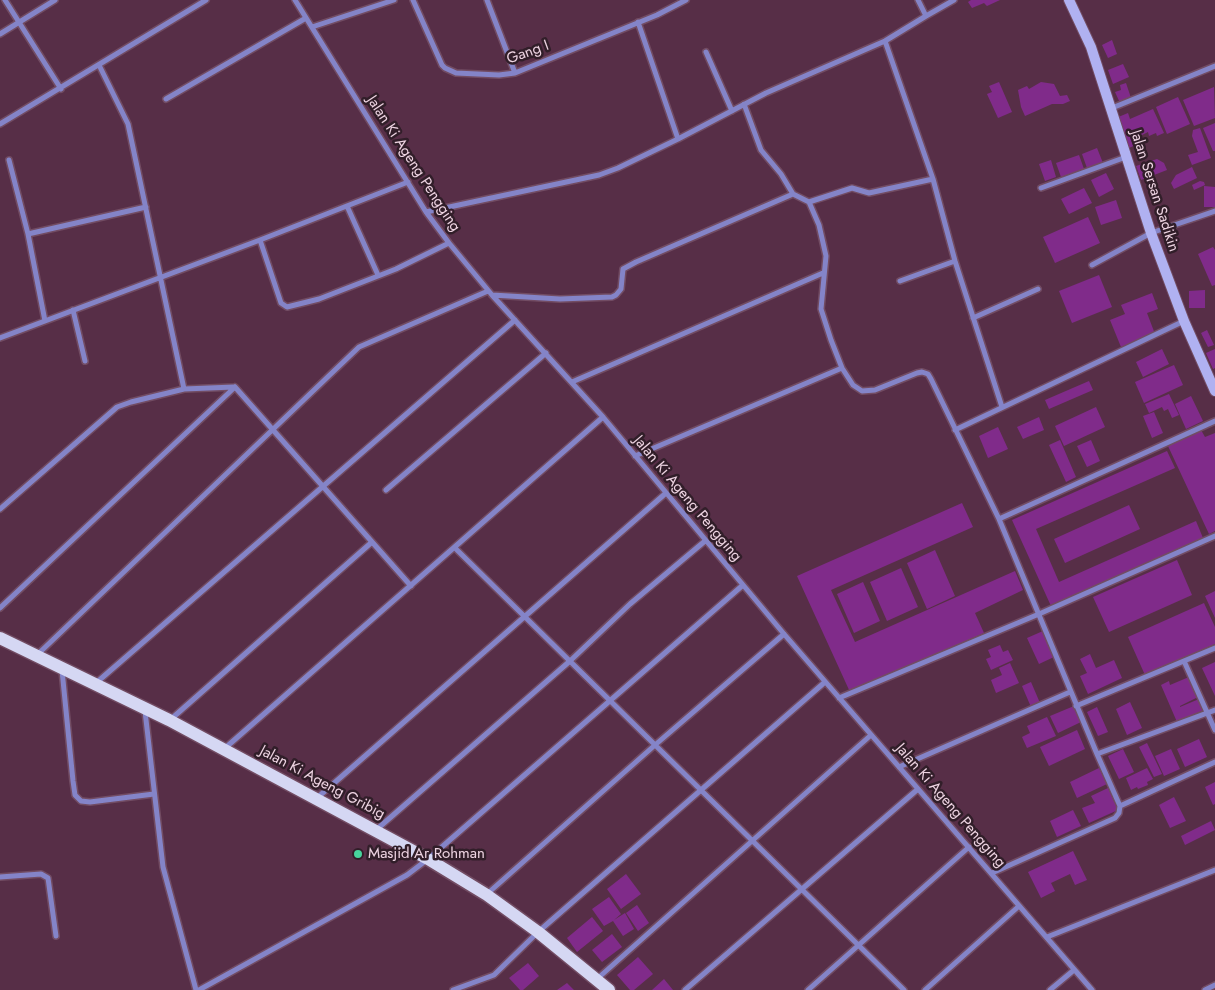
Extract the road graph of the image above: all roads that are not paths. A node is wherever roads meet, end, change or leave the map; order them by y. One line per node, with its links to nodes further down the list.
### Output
1 (5, 0): 15 (street)
2 (56, 0): 15 (street)
3 (206, 0): 20 (street)
4 (295, 0): 13 (street, Jalan Ki Ageng Pengging)
5 (394, 0): 16 (street)
6 (412, 0): 22 (street, Gang I)
7 (686, 0): 14 (street, Gang I)
8 (918, 0): 12 (street)
9 (954, 0): 12 (street)
10 (1069, 0): 26 (main road, Jalan Sersan Sadikin)
11 (489, 1): 22 (street)
12 (926, 16): 18 (street)
13 (306, 18): 16 (street, Jalan Ki Ageng Pengging); 24 (street)
14 (638, 22): 22 (street, Gang I); 29 (street)
15 (19, 23): 17 (street); 23 (street)
16 (312, 27): 33 (street, Jalan Ki Ageng Pengging)
17 (0, 34)
18 (885, 41): 25 (street); 32 (street)
19 (706, 52): 27 (street)
20 (99, 65): 23 (street); 38 (street)
21 (1215, 66): 26 (street)
22 (515, 73)
23 (61, 89): 28 (street)
24 (166, 98)
25 (744, 104): 27 (street); 35 (street)
26 (1112, 108): 30 (main road, Jalan Sersan Sadikin)
27 (732, 111): 29 (street)
28 (0, 124)
29 (678, 139): 40 (street)
30 (1126, 157): 34 (street); 41 (main road, Jalan Sersan Sadikin)
31 (9, 160): 42 (street)
32 (933, 179): 36 (street); 45 (street)
33 (408, 182): 37 (street); 40 (street, Jalan Ki Ageng Pengging)
34 (1041, 188)
35 (793, 194): 36 (street); 52 (street)
36 (809, 202): 47 (street)
37 (347, 206): 43 (street); 48 (street)
38 (146, 207): 42 (street); 49 (street)
39 (1215, 211): 41 (street)
40 (426, 212): 44 (street, Jalan Ki Ageng Pengging)
41 (1151, 233): 46 (street); 56 (main road, Jalan Sersan Sadikin)
42 (28, 234): 57 (street)
43 (260, 240): 48 (street); 49 (street)
44 (449, 243): 48 (street); 52 (street, Jalan Ki Ageng Pengging)
45 (955, 261): 50 (street); 54 (street)
46 (1092, 265)
47 (823, 273): 61 (street); 63 (street)
48 (378, 275)
49 (161, 278): 53 (street); 65 (street)
50 (900, 281)
51 (1038, 289): 54 (street)
52 (490, 293): 55 (street, Jalan Ki Ageng Pengging); 70 (street)
53 (73, 310): 57 (street); 60 (street)
54 (973, 318): 67 (street)
55 (515, 320): 59 (street, Jalan Ki Ageng Pengging); 73 (street)
56 (1184, 321): 62 (main road, Jalan Sersan Sadikin); 67 (street)
57 (45, 322): 58 (street)
58 (0, 338)
59 (546, 353): 63 (street, Jalan Ki Ageng Pengging); 74 (street)
60 (85, 361)
61 (842, 368): 71 (street); 72 (street)
62 (1213, 380): 66 (main road, Jalan Sersan Sadikin)
63 (572, 382): 68 (street, Jalan Ki Ageng Pengging)
64 (235, 387): 65 (street); 70 (street); 84 (street)
65 (184, 389): 76 (street)
66 (1215, 391)
67 (1002, 407): 71 (street)
68 (603, 417): 72 (street, Jalan Ki Ageng Pengging); 81 (street)
69 (1215, 421): 77 (street)
70 (272, 430): 73 (street); 90 (street)
71 (955, 430): 77 (street)
72 (635, 456): 75 (street, Jalan Ki Ageng Pengging)
73 (323, 487): 80 (street); 95 (street)
74 (386, 490)
75 (666, 494): 79 (street, Jalan Ki Ageng Pengging); 86 (street)
76 (0, 509)
77 (999, 519): 85 (street)
78 (1215, 536): 85 (street)
79 (705, 540): 82 (street, Jalan Ki Ageng Pengging); 91 (street)
80 (372, 542): 83 (street); 103 (street)
81 (455, 548): 83 (street); 86 (street)
82 (743, 585): 87 (street, Jalan Ki Ageng Pengging); 98 (street)
83 (411, 586): 107 (street)
84 (0, 608)
85 (1039, 614): 96 (street); 97 (street)
86 (526, 618): 91 (street); 114 (street)
87 (784, 634): 94 (street, Jalan Ki Ageng Pengging); 106 (street)
88 (0, 638): 90 (main road, Jalan Ki Ageng Gribig)
89 (1215, 648): 92 (street)
90 (37, 655): 93 (main road, Jalan Ki Ageng Gribig)
91 (570, 661): 98 (street); 116 (street)
92 (1184, 661): 99 (street); 102 (street)
93 (62, 667): 95 (main road, Jalan Ki Ageng Gribig); 113 (street)
94 (825, 682): 97 (street, Jalan Ki Ageng Pengging); 111 (street)
95 (96, 683): 100 (main road, Jalan Ki Ageng Gribig)
96 (1070, 692): 99 (street); 110 (street)
97 (839, 698): 105 (street, Jalan Ki Ageng Pengging)
98 (610, 701): 106 (street); 119 (street)
99 (1076, 706): 108 (street)
100 (144, 707): 103 (main road, Jalan Ki Ageng Gribig); 113 (street)
101 (1215, 710): 102 (street)
102 (1208, 714): 104 (street); 108 (street)
103 (169, 720): 107 (main road, Jalan Ki Ageng Gribig)
104 (1215, 730)
105 (871, 735): 110 (street, Jalan Ki Ageng Pengging); 117 (street)
106 (655, 745): 111 (street); 124 (street)
107 (224, 750): 114 (main road, Jalan Ki Ageng Gribig)
108 (1097, 754): 115 (street)
109 (1215, 762): 115 (street)
110 (899, 767): 112 (street, Jalan Ki Ageng Pengging)
111 (701, 790): 117 (street); 126 (street)
112 (918, 790): 118 (street, Jalan Ki Ageng Pengging); 123 (street)
113 (154, 794): 133 (street)
114 (317, 799): 116 (main road, Jalan Ki Ageng Gribig)
115 (1120, 806): 121 (street)
116 (376, 830): 119 (main road, Jalan Ki Ageng Gribig)
117 (753, 841): 123 (street); 131 (street)
118 (969, 847): 121 (street, Jalan Ki Ageng Pengging); 129 (street)
119 (428, 859): 124 (main road, Jalan Ki Ageng Gribig); 134 (street)
120 (1215, 870): 128 (street)
121 (992, 873): 125 (street, Jalan Ki Ageng Pengging)
122 (0, 877): 127 (street)
123 (802, 890): 129 (street); 137 (street)
124 (487, 895): 126 (main road, Jalan Ki Ageng Gribig)
125 (1019, 906): 128 (street, Jalan Ki Ageng Pengging); 140 (street)
126 (538, 932): 131 (main road, Jalan Ki Ageng Gribig); 135 (street)
127 (56, 936)
128 (1046, 937): 130 (street, Jalan Ki Ageng Pengging)
129 (859, 946): 138 (street); 139 (street)
130 (1074, 970): 141 (street); 142 (street, Jalan Ki Ageng Pengging)
131 (596, 980): 136 (main road, Jalan Ki Ageng Gribig)
132 (1215, 986): 143 (street)
133 (196, 990)
134 (200, 990)
135 (453, 990)
136 (609, 990)
137 (685, 990)
138 (808, 990)
139 (904, 990)
140 (925, 990)
141 (1050, 990)
142 (1092, 990)
143 (1204, 990)

